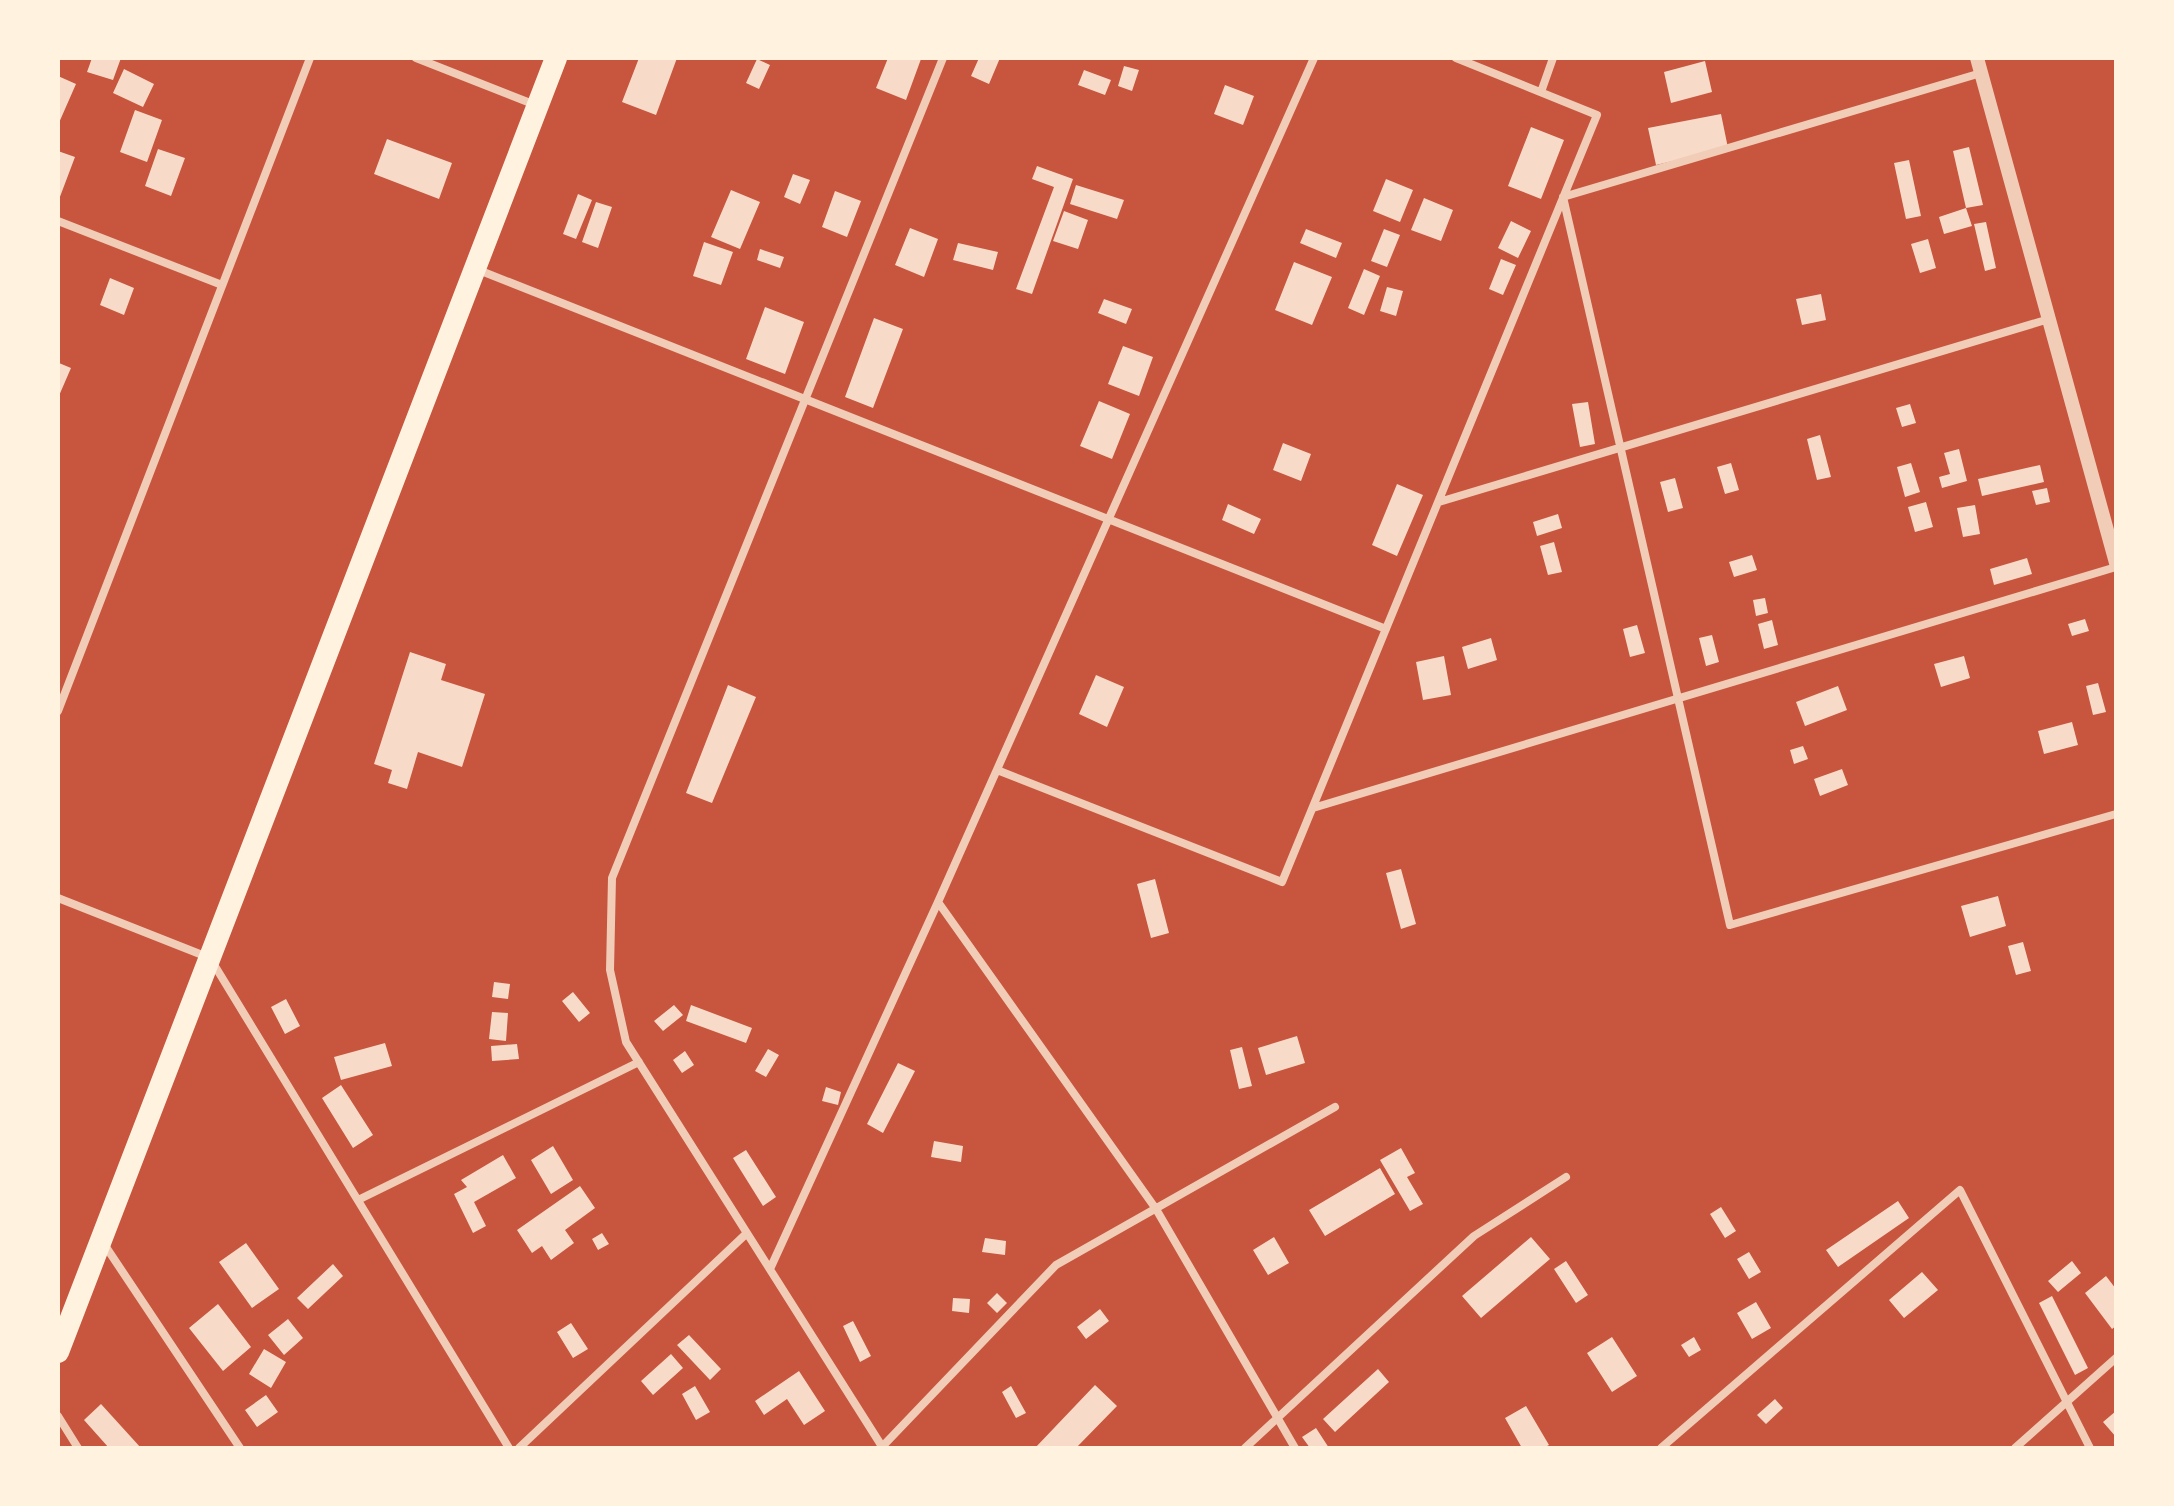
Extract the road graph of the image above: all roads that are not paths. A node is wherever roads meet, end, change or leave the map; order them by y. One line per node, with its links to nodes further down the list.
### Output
1 (310, 58): 14 (street)
2 (416, 58): 10 (street)
3 (556, 58): 10 (highway)
4 (943, 58): 16 (street)
5 (1314, 58): 19 (street)
6 (1456, 58): 9 (street)
7 (1553, 58): 9 (street)
8 (1979, 66): 11 (street); 15 (street)
9 (1541, 92): 11 (street)
10 (538, 106): 13 (highway)
11 (1563, 197): 17 (street); 18 (street)
12 (58, 221): 14 (street)
13 (476, 268): 16 (street); 29 (highway)
14 (222, 285): 23 (street)
15 (2049, 319): 17 (street); 20 (street)
16 (805, 399): 19 (street); 30 (street)
17 (1620, 447): 18 (street); 22 (street)
18 (1439, 502): 21 (street)
19 (1109, 519): 21 (street); 24 (street)
20 (2116, 565): 22 (street)
21 (1386, 629): 25 (street)
22 (1678, 698): 25 (street); 26 (street)
23 (58, 711)
24 (997, 770): 25 (street); 28 (street)
25 (1313, 808)
26 (2116, 814)
27 (58, 898): 29 (street)
28 (938, 902): 34 (street); 37 (street)
29 (210, 958): 33 (street); 36 (highway)
30 (639, 1062): 33 (street); 35 (street)
31 (1335, 1107): 34 (street)
32 (1566, 1177): 42 (street)
33 (358, 1200): 45 (street)
34 (1156, 1209): 42 (street); 47 (street)
35 (747, 1233): 37 (street); 46 (street)
36 (102, 1240): 38 (highway); 44 (street)
37 (770, 1269): 47 (street)
38 (58, 1352)
39 (2116, 1358): 40 (street)
40 (2066, 1403): 50 (street); 51 (street); 52 (street)
41 (58, 1416): 43 (street)
42 (1277, 1418): 48 (street); 49 (street)
43 (78, 1448)
44 (240, 1448)
45 (509, 1448)
46 (519, 1448)
47 (882, 1448)
48 (1245, 1448)
49 (1295, 1448)
50 (1661, 1448)
51 (2015, 1448)
52 (2090, 1448)

